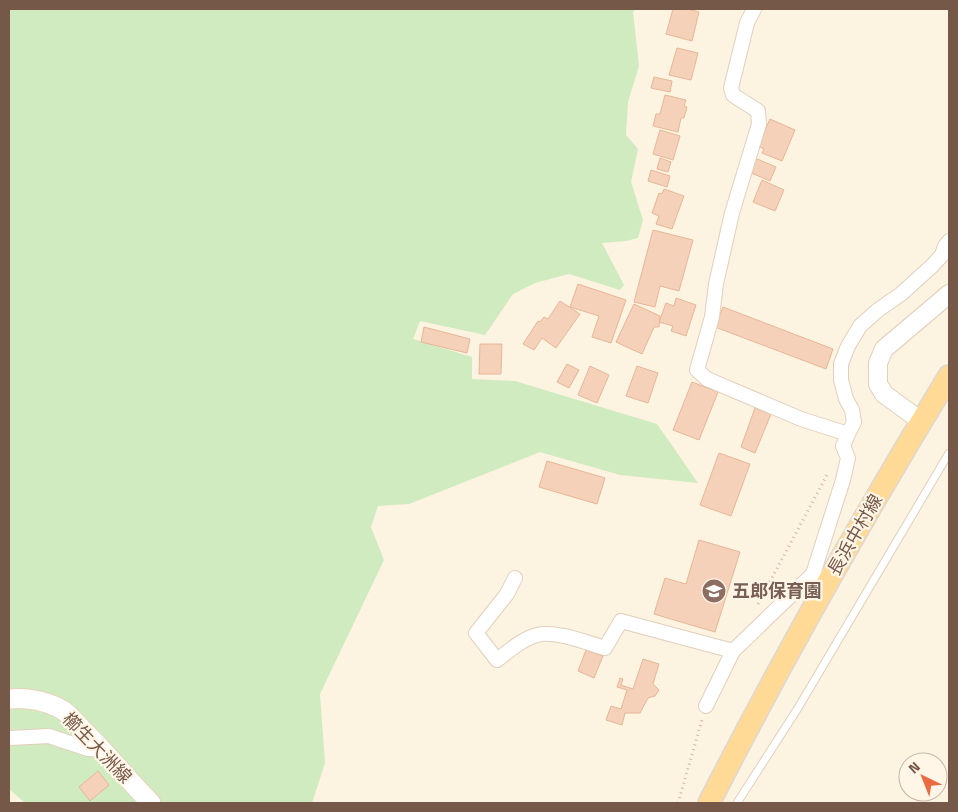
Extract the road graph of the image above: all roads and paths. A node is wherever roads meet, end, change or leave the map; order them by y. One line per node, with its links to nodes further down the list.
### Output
1 (754, 9): 6 (street)
2 (949, 241): 6 (street)
3 (949, 294): 5 (street)
4 (949, 376): 5 (main road, 長浜中村線)
5 (921, 421): 10 (main road, 長浜中村線)
6 (848, 434): 10 (street)
7 (949, 453): 20 (lane)
8 (829, 472): 11 (path)
9 (515, 578): 12 (street)
10 (820, 578): 12 (street); 19 (main road, 長浜中村線)
11 (756, 608)
12 (734, 651): 14 (street)
13 (9, 699): 16 (main road, 櫛生大洲線)
14 (706, 706): 18 (path)
15 (9, 738): 16 (street)
16 (103, 750): 17 (main road, 櫛生大洲線)
17 (151, 803)
18 (678, 803)
19 (709, 803)
20 (737, 803)

